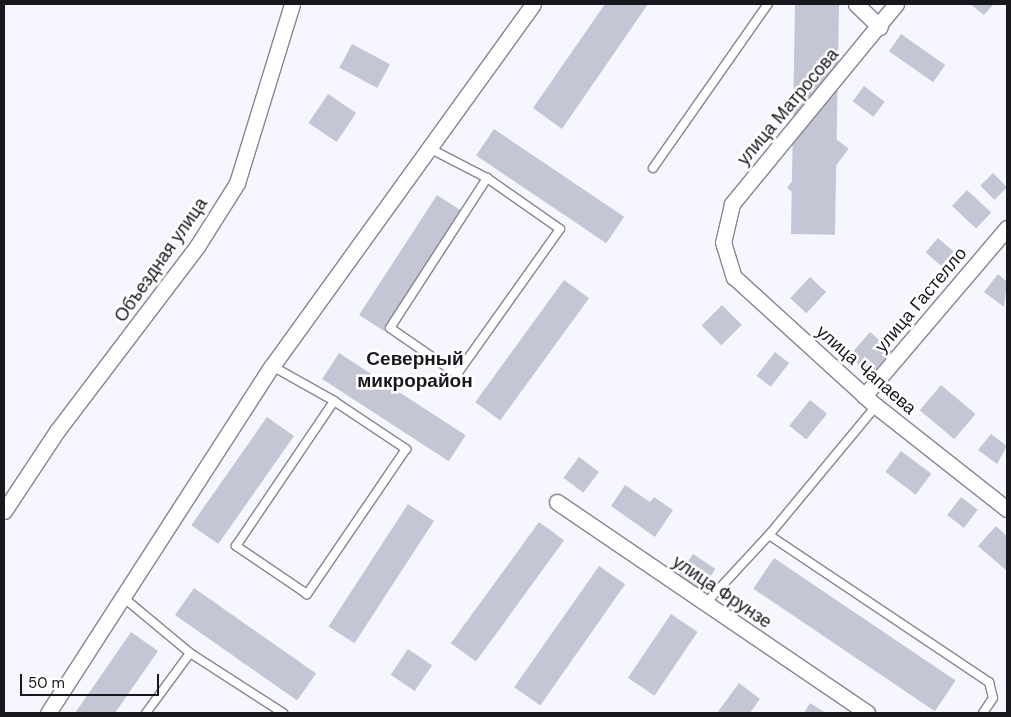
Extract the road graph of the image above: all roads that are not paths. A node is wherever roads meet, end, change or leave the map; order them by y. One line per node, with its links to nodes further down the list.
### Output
1 (292, 4): 17 (street, Объездная улица)
2 (533, 4): 7 (street)
3 (768, 4): 8 (lane)
4 (856, 4): 6 (street)
5 (896, 4): 6 (street, улица Матросова)
6 (880, 27): 11 (street, улица Матросова)
7 (427, 147): 9 (lane); 12 (street)
8 (653, 168)
9 (487, 178): 9 (lane)
10 (1007, 228): 14 (street, улица Гастелло)
11 (722, 242): 14 (street, улица Чапаева)
12 (272, 366): 13 (lane); 19 (street)
13 (334, 401): 13 (lane)
14 (870, 401): 16 (street, улица Чапаева); 18 (lane)
15 (556, 502): 20 (street, улица Фрунзе)
16 (1007, 509)
17 (4, 510)
18 (769, 535): 20 (lane); 26 (lane)
19 (124, 598): 21 (lane); 22 (street)
20 (705, 604): 25 (street, улица Фрунзе)
21 (190, 653): 23 (lane); 24 (lane)
22 (48, 713)
23 (146, 713)
24 (283, 713)
25 (866, 713)
26 (983, 713)

